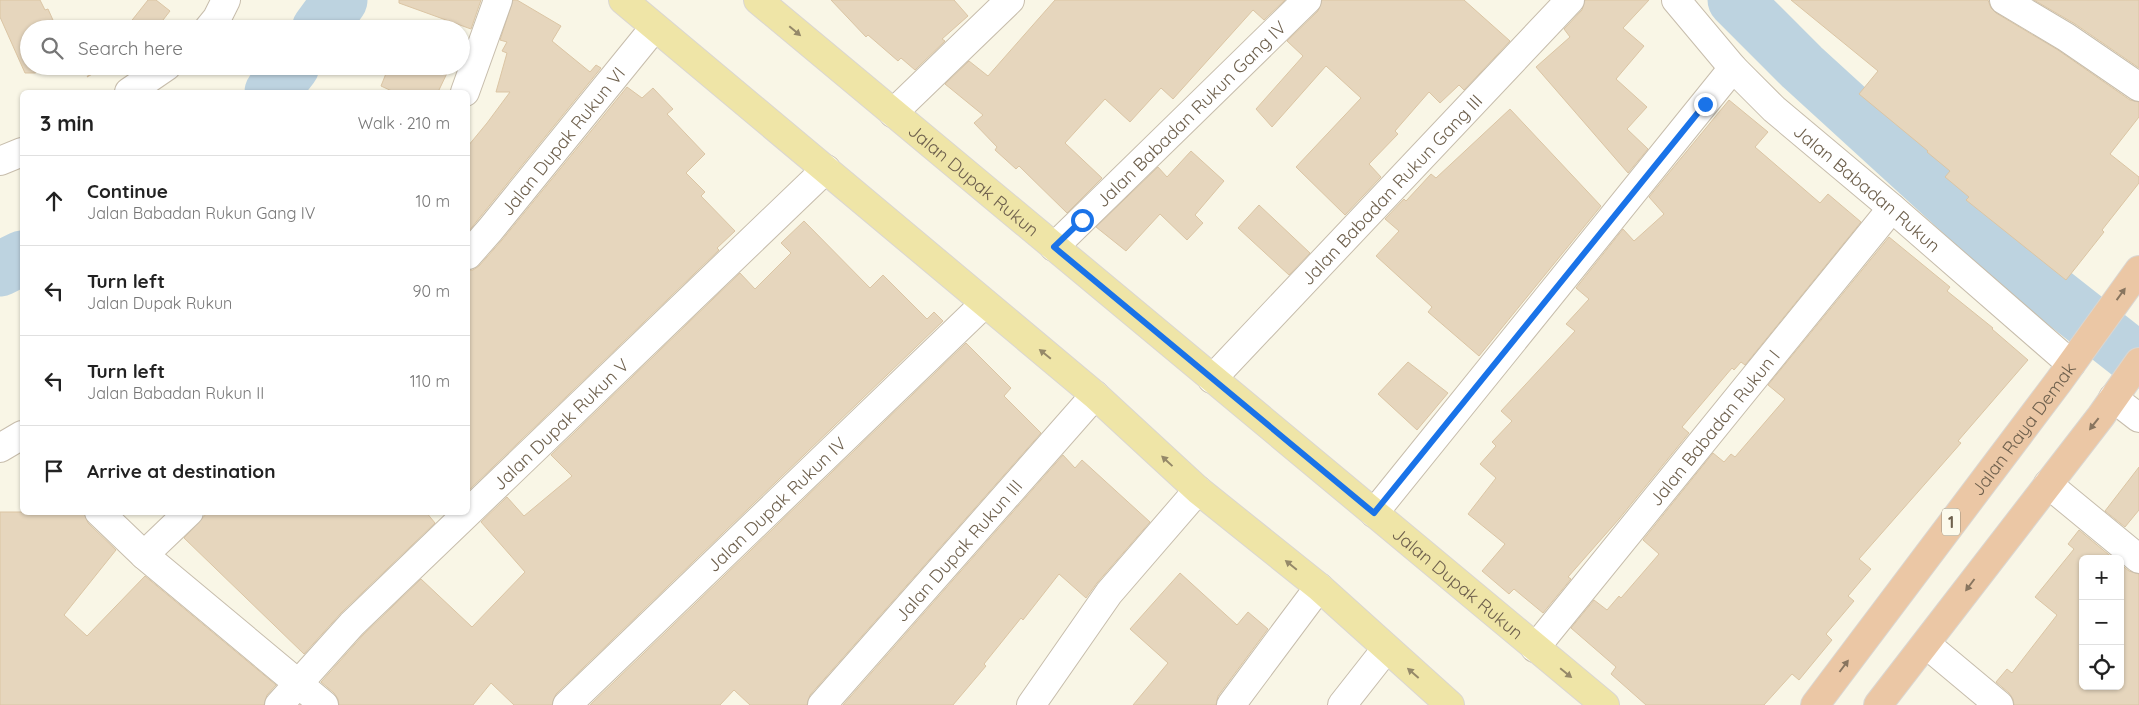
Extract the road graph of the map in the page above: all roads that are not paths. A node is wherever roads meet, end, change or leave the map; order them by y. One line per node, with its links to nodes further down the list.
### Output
1 (226, 0): 10 (street)
2 (498, 0): 16 (street)
3 (623, 0): 11 (main road)
4 (758, 0): 17 (main road, Jalan Dupak Rukun, one-way to 17)
5 (1010, 0): 17 (street)
6 (1307, 0): 22 (street, Jalan Babadan Rukun Gang IV)
7 (1570, 0): 28 (street, Jalan Babadan Rukun Gang III)
8 (1676, 0): 12 (street, Jalan Babadan Rukun)
9 (2004, 0): 14 (street)
10 (215, 20)
11 (654, 28): 20 (main road); 23 (street, Jalan Dupak Rukun VI)
12 (1733, 68): 21 (street, Jalan Babadan Rukun); 37 (street)
13 (154, 75): 15 (street)
14 (2139, 88)
15 (132, 90)
16 (466, 90)
17 (893, 113): 22 (main road, Jalan Dupak Rukun)
18 (20, 153): 19 (street)
19 (0, 161)
20 (826, 170): 25 (main road); 36 (street, Jalan Dupak Rukun V)
21 (1892, 208): 26 (street, Jalan Babadan Rukun); 45 (street, Jalan Babadan Rukun I)
22 (1054, 247): 28 (main road, Jalan Dupak Rukun)
23 (470, 253)
24 (2139, 270): 26 (highway, Jalan Raya Demak / 1, one-way to 24)
25 (984, 304): 29 (main road, one-way to 25); 50 (street, Jalan Dupak Rukun IV)
26 (2071, 364): 57 (highway, Jalan Raya Demak / 1, one-way to 26)
27 (2136, 366): 30 (highway)
28 (1212, 379): 37 (main road, Jalan Dupak Rukun)
29 (1095, 395): 35 (main road, one-way to 29); 51 (street, Jalan Dupak Rukun III)
30 (2114, 398): 31 (street); 34 (highway, one-way to 34)
31 (2139, 418)
32 (20, 436): 33 (street)
33 (0, 448)
34 (2048, 484): 42 (street); 44 (highway, one-way to 44)
35 (1198, 490): 43 (main road, one-way to 35); 52 (street)
36 (470, 511)
37 (1374, 513): 45 (main road, Jalan Dupak Rukun)
38 (102, 515): 41 (street)
39 (186, 515): 41 (street)
40 (466, 515): 47 (street, Jalan Dupak Rukun V)
41 (144, 555): 47 (street)
42 (2139, 559)
43 (1319, 587): 46 (main road); 53 (street)
44 (1926, 644): 58 (highway); 59 (street)
45 (1535, 648): 56 (main road, Jalan Dupak Rukun, one-way to 56)
46 (1386, 649): 54 (street); 55 (main road, one-way to 46)
47 (298, 683): 48 (street, Jalan Dupak Rukun V); 49 (street)
48 (279, 705)
49 (324, 705)
50 (567, 705)
51 (822, 705)
52 (1031, 705)
53 (1231, 705)
54 (1342, 705)
55 (1450, 705)
56 (1605, 705)
57 (1815, 705)
58 (1878, 705)
59 (1999, 705)

